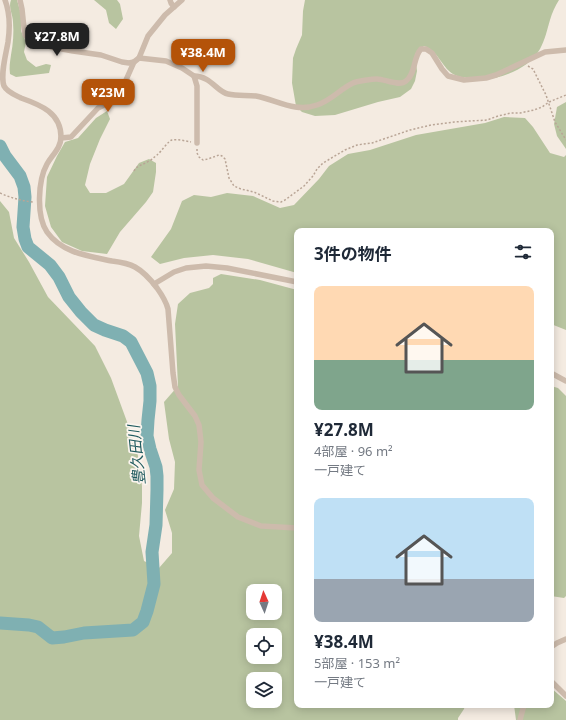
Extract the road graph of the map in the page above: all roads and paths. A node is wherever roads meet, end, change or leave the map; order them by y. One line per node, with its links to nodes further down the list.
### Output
1 (4, 0): 12 (street)
2 (20, 0): 7 (street)
3 (170, 0): 5 (street)
4 (182, 0): 5 (street)
5 (174, 8): 7 (street)
6 (566, 50): 8 (street)
7 (137, 60): 9 (street); 12 (street)
8 (516, 66): 9 (street); 11 (path)
9 (194, 76): 14 (street)
10 (566, 96): 11 (path)
11 (549, 102): 13 (path); 14 (path)
12 (61, 138): 19 (street)
13 (566, 140)
14 (197, 142): 15 (path)
15 (134, 171)
16 (0, 193): 17 (path)
17 (28, 201)
18 (294, 281): 19 (street)
19 (154, 284): 22 (street)
20 (554, 375): 21 (street)
21 (566, 381)
22 (294, 528)
23 (566, 639): 24 (street)
24 (554, 645)
25 (554, 684): 26 (street)
26 (566, 696)
27 (523, 708): 28 (street)
28 (520, 720)

